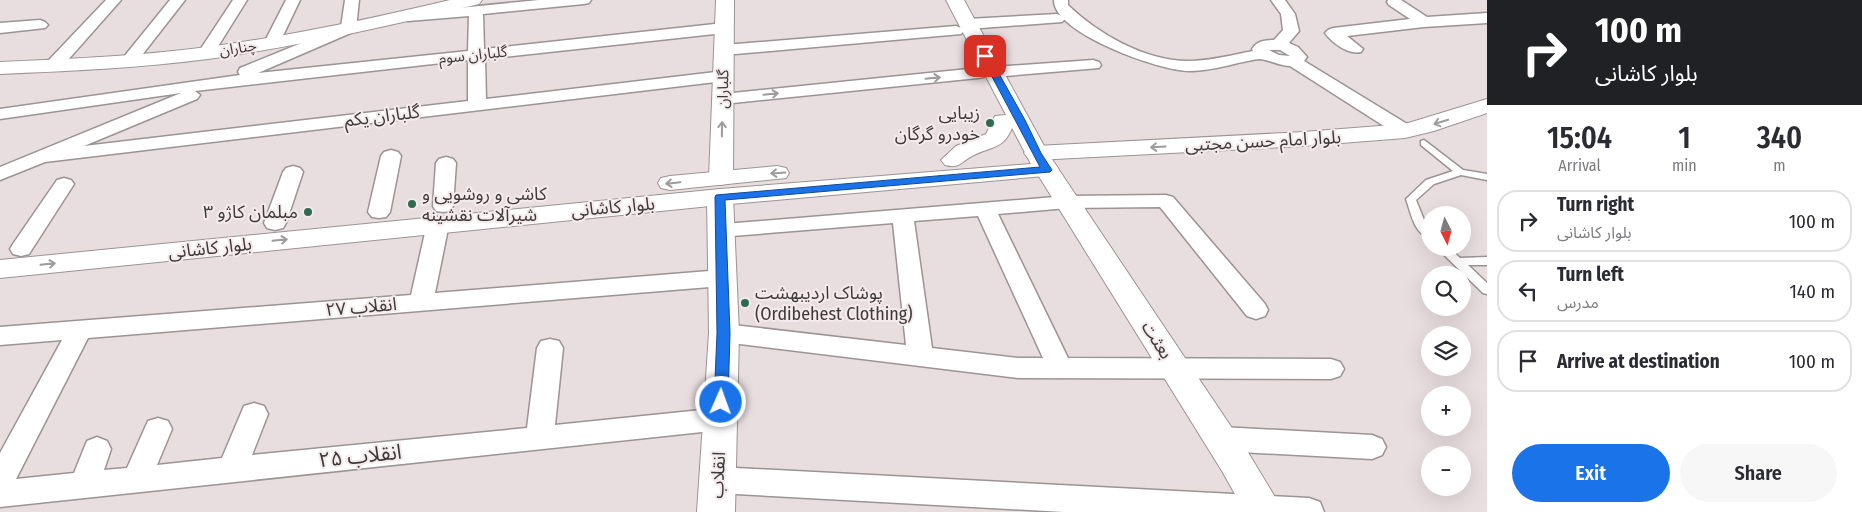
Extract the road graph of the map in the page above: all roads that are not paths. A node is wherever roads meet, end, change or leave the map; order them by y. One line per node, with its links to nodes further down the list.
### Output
1 (114, 0): 38 (street)
2 (178, 0): 35 (street)
3 (293, 0): 28 (street)
4 (352, 0): 25 (street)
5 (582, 0): 15 (street)
6 (725, 0): 23 (main road, گلباران)
7 (940, 0): 24 (main road)
8 (955, 0): 24 (main road)
9 (1061, 0): 33 (street)
10 (1278, 0): 29 (street)
11 (1394, 2): 20 (street)
12 (234, 3): 13 (street); 32 (street)
13 (257, 5)
14 (431, 5): 15 (main road, چناران); 16 (main road, چناران)
15 (475, 5): 16 (street); 34 (street)
16 (394, 18): 25 (main road, چناران)
17 (1487, 18): 19 (street)
18 (1057, 20): 24 (street)
19 (1470, 20): 20 (street); 26 (street)
20 (1428, 22): 27 (street); 30 (street)
21 (40, 25): 22 (street)
22 (0, 28)
23 (724, 28): 31 (main road, گلباران); 34 (street, گلباران سوم)
24 (962, 28): 31 (street); 40 (main road)
25 (348, 29): 28 (main road, چناران); 42 (street)
26 (1487, 29)
27 (1452, 34)
28 (272, 43): 32 (main road, چناران)
29 (1278, 45): 33 (street); 36 (street)
30 (1355, 49)
31 (724, 50): 41 (main road, گلباران)
32 (206, 53): 35 (main road, چناران)
33 (1264, 54): 36 (street)
34 (477, 55): 42 (street, گلباران سوم); 44 (street)
35 (130, 61): 38 (main road, چناران)
36 (1293, 61): 49 (street)
37 (1092, 65): 40 (street)
38 (53, 66): 39 (main road, چناران)
39 (0, 68)
40 (986, 72): 43 (street, one-way to 40); 47 (main road); 53 (main road)
41 (724, 76): 43 (main road, گلباران); 44 (street, گلباران یکم)
42 (221, 82): 46 (street); 51 (street)
43 (723, 99): 60 (main road, گلباران, one-way to 43)
44 (477, 105): 51 (street, گلباران یکم)
45 (1487, 106): 49 (main road, بلوار امام حسن مجتبی, one-way to 49)
46 (0, 114)
47 (1003, 121): 52 (main road); 53 (main road)
48 (1487, 126): 49 (main road, بلوار امام حسن مجتبی)
49 (1414, 137): 53 (main road, بلوار امام حسن مجتبی); 56 (lane)
50 (391, 156): 63 (street)
51 (41, 157): 57 (street)
52 (953, 160): 53 (main road, بلوار کاشانی); 60 (main road, بلوار کاشانی, one-way to 60)
53 (1041, 162): 60 (main road, بلوار کاشانی); 61 (main road, بعثت)
54 (446, 163): 64 (street)
55 (293, 172): 66 (street)
56 (1460, 172): 58 (lane); 67 (lane)
57 (0, 174)
58 (1487, 177)
59 (64, 184): 69 (street)
60 (720, 188): 64 (main road, بلوار کاشانی); 68 (main road, انقلاب)
61 (1068, 202): 62 (street); 77 (street); 84 (main road, بعثت)
62 (985, 208): 65 (street); 83 (street)
63 (380, 212): 64 (main road, بلوار کاشانی); 66 (main road, بلوار کاشانی)
64 (441, 215): 73 (main road, بلوار کاشانی, one-way to 64); 76 (street)
65 (903, 215): 68 (street); 82 (street)
66 (275, 223): 69 (main road, بلوار کاشانی)
67 (1421, 226)
68 (720, 230): 74 (main road, انقلاب)
69 (10, 250)
70 (1452, 256): 72 (lane)
71 (1487, 261): 72 (lane)
72 (1458, 262): 75 (lane)
73 (0, 269)
74 (722, 278): 76 (street, انقلاب ۲۷); 79 (main road, انقلاب)
75 (1487, 290)
76 (421, 302): 78 (street, انقلاب ۲۷)
77 (1256, 310)
78 (80, 330): 80 (street, انقلاب ۲۷); 96 (street)
79 (724, 333): 82 (street); 87 (main road, انقلاب)
80 (0, 336)
81 (550, 348): 89 (street)
82 (920, 356): 83 (street)
83 (1060, 368): 84 (street)
84 (1175, 368): 85 (street); 90 (main road, بعثت)
85 (1331, 369)
86 (254, 414): 93 (street)
87 (720, 419): 89 (street, انقلاب ۲۵); 95 (main road, انقلاب)
88 (158, 429): 94 (street)
89 (540, 437): 93 (street, انقلاب ۲۵)
90 (1221, 439): 91 (street); 99 (main road, بعثت)
91 (1372, 448)
92 (97, 449): 97 (street)
93 (232, 470): 94 (street, انقلاب ۲۵)
94 (136, 480): 97 (street, انقلاب ۲۵)
95 (717, 480): 99 (street); 100 (main road, انقلاب)
96 (0, 481)
97 (84, 485): 98 (street, انقلاب ۲۵)
98 (0, 494)
99 (1264, 510): 101 (street)
100 (716, 512)
101 (1309, 512)

